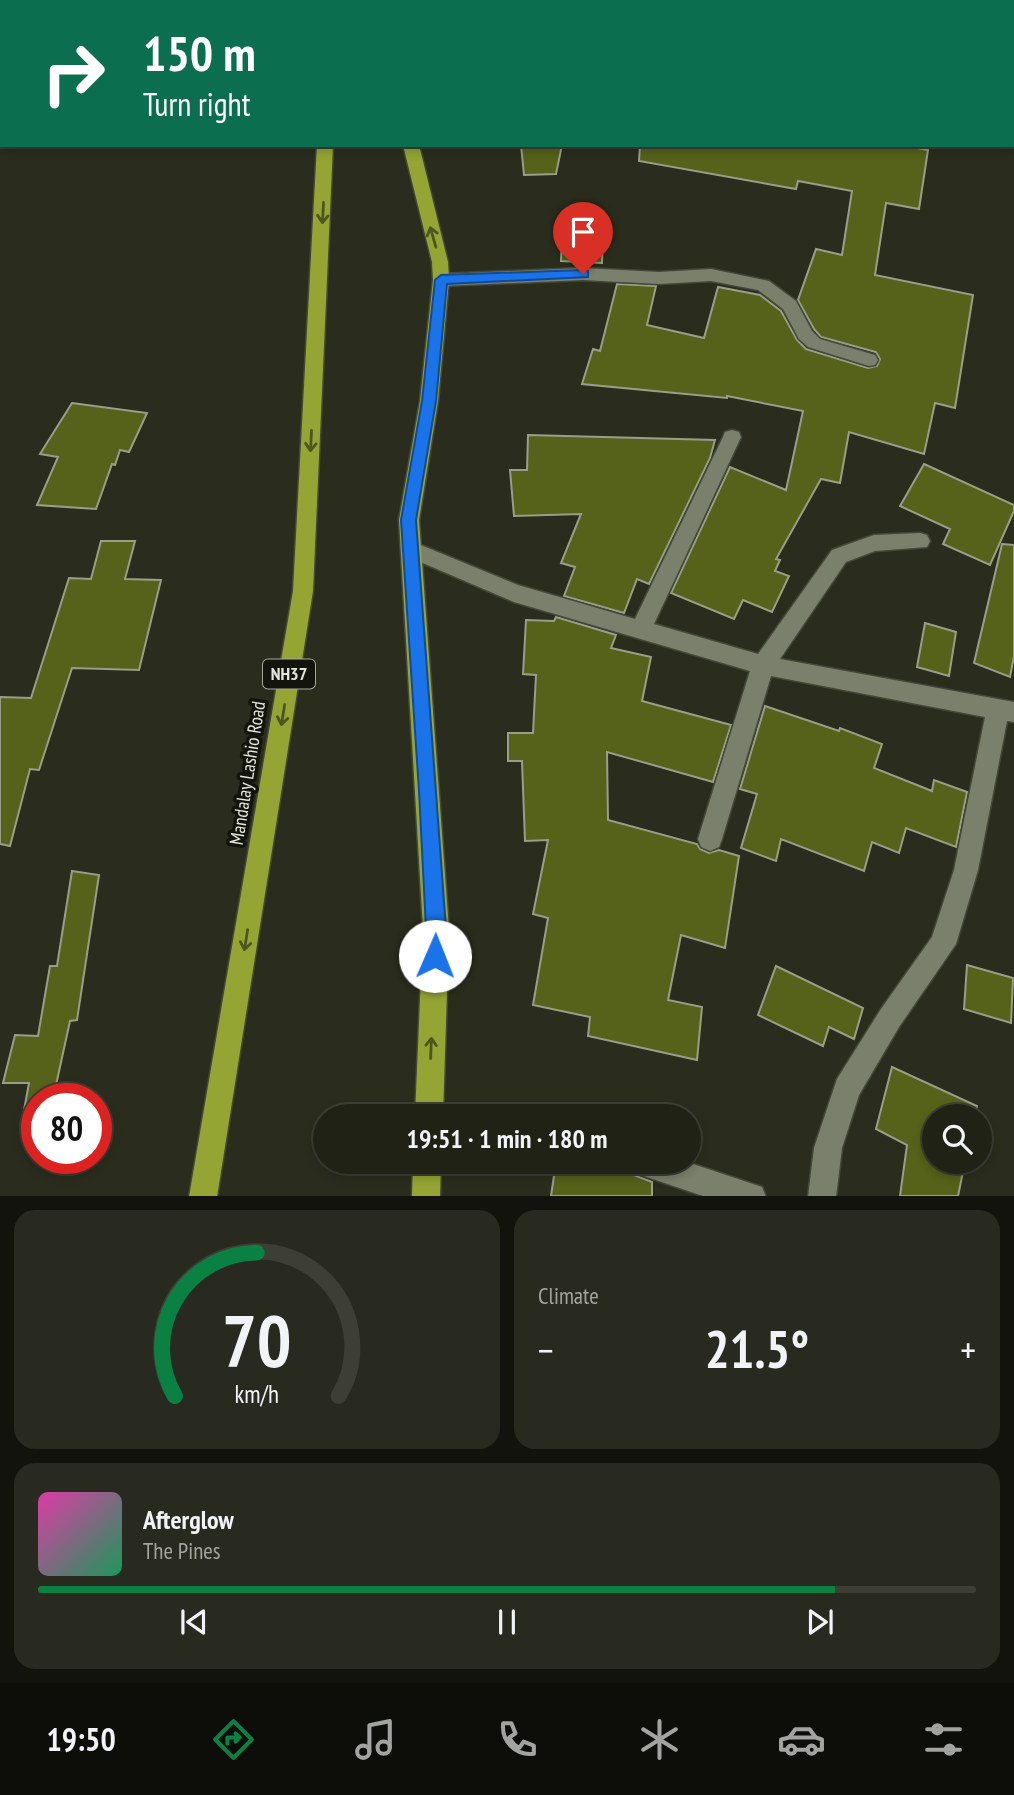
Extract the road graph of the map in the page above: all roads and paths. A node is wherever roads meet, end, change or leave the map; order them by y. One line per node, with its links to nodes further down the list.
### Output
1 (325, 147): 15 (highway, Mandalay Lashio Road / NH37, one-way to 15)
2 (411, 147): 3 (highway, one-way to 2)
3 (441, 280): 4 (street); 7 (highway)
4 (869, 360)
5 (733, 437): 8 (street)
6 (920, 541): 9 (street)
7 (411, 549): 8 (street); 12 (highway, one-way to 7)
8 (640, 631): 9 (street)
9 (763, 665): 10 (street); 11 (street)
10 (1006, 711): 18 (street)
11 (709, 839)
12 (429, 1104)
13 (427, 1174): 16 (highway)
14 (681, 1174): 17 (street)
15 (204, 1196)
16 (426, 1196)
17 (752, 1196)
18 (822, 1196)

